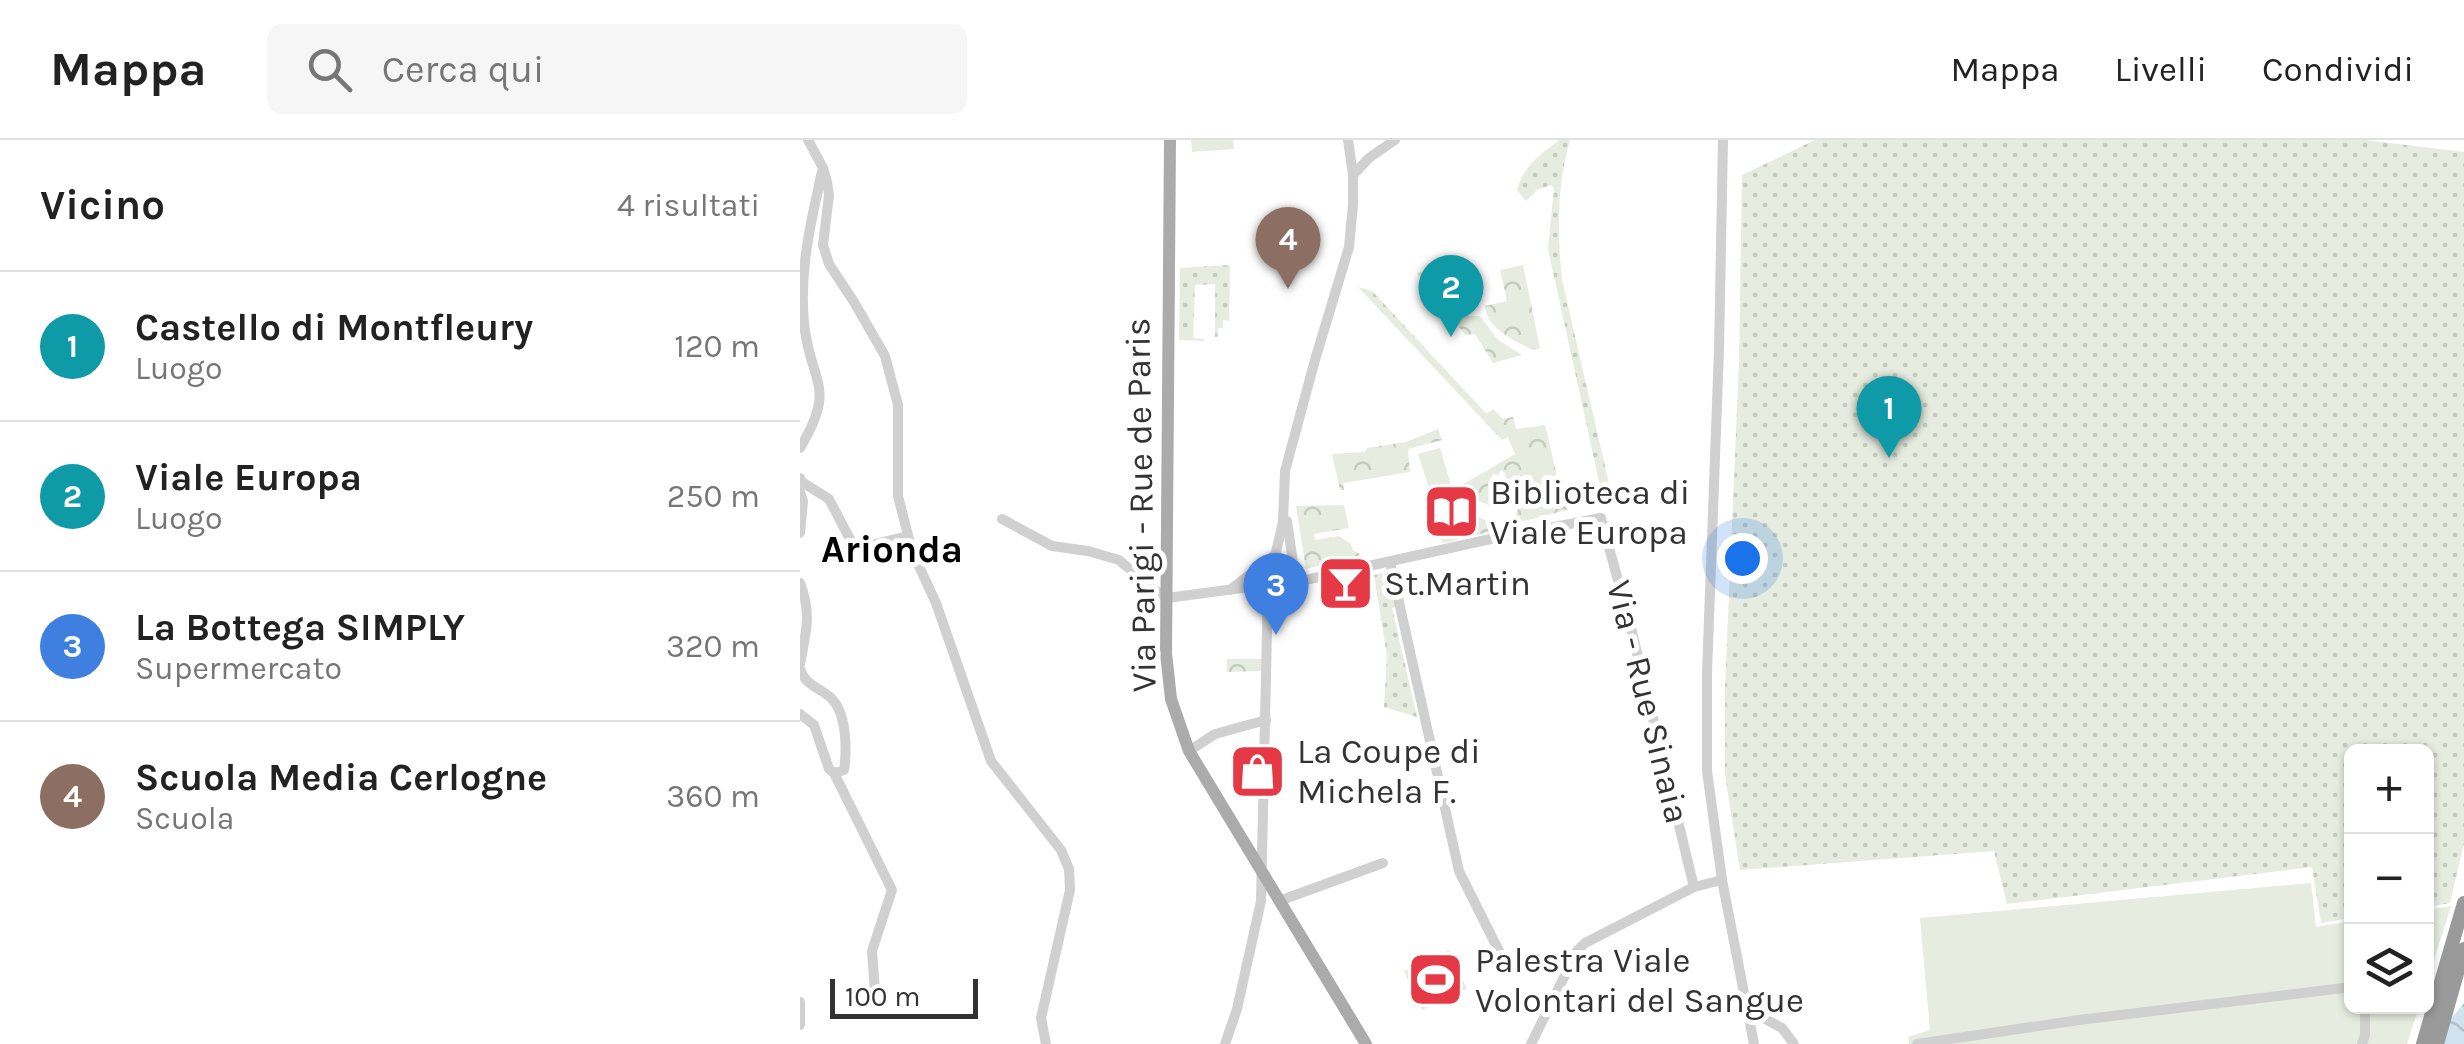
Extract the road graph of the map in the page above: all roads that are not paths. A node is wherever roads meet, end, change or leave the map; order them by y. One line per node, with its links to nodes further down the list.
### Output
1 (808, 140): 7 (street)
2 (822, 140): 7 (street)
3 (1170, 140): 24 (main road, Via Parigi - Rue de Paris)
4 (1348, 140): 8 (street)
5 (1395, 140): 8 (street)
6 (1723, 140): 32 (street)
7 (821, 164): 9 (street); 15 (street)
8 (1352, 175): 12 (street)
9 (800, 448)
10 (800, 478): 15 (street)
11 (800, 492): 14 (street)
12 (1284, 506): 16 (street); 18 (street)
13 (1002, 520): 24 (street)
14 (800, 533)
15 (908, 536): 44 (street)
16 (1276, 554): 18 (street); 22 (street); 23 (street)
17 (1390, 562): 19 (street); 33 (street, Via - Rue Sinaia); 37 (street)
18 (1294, 570): 19 (street); 21 (street)
19 (1310, 579): 21 (street)
20 (800, 582): 25 (street)
21 (1290, 582): 22 (street)
22 (1268, 586): 23 (street); 27 (street)
23 (1229, 591): 24 (street)
24 (1168, 598): 28 (main road, Via Parigi - Rue de Paris)
25 (800, 666): 29 (street)
26 (800, 714): 29 (street)
27 (1266, 720): 28 (street); 31 (street)
28 (1189, 751): 31 (main road, Via Parigi - Rue de Paris)
29 (834, 772): 39 (street)
30 (1383, 862): 34 (street)
31 (1262, 875): 34 (main road, Via Parigi - Rue de Paris); 45 (street)
32 (1722, 880): 33 (street); 41 (street)
33 (1694, 887): 37 (street)
34 (1279, 901): 46 (main road, Via Parigi - Rue de Paris)
35 (2464, 903): 52 (highway)
36 (2464, 949): 53 (highway)
37 (1574, 958): 47 (street)
38 (2344, 988): 50 (street)
39 (875, 992)
40 (800, 1002): 43 (street)
41 (1747, 1009): 48 (street); 49 (street)
42 (2365, 1014): 51 (street)
43 (800, 1025)
44 (1046, 1044)
45 (1225, 1044)
46 (1366, 1044)
47 (1531, 1044)
48 (1754, 1044)
49 (1794, 1044)
50 (1917, 1044)
51 (2362, 1044)
52 (2423, 1044)
53 (2437, 1044)

